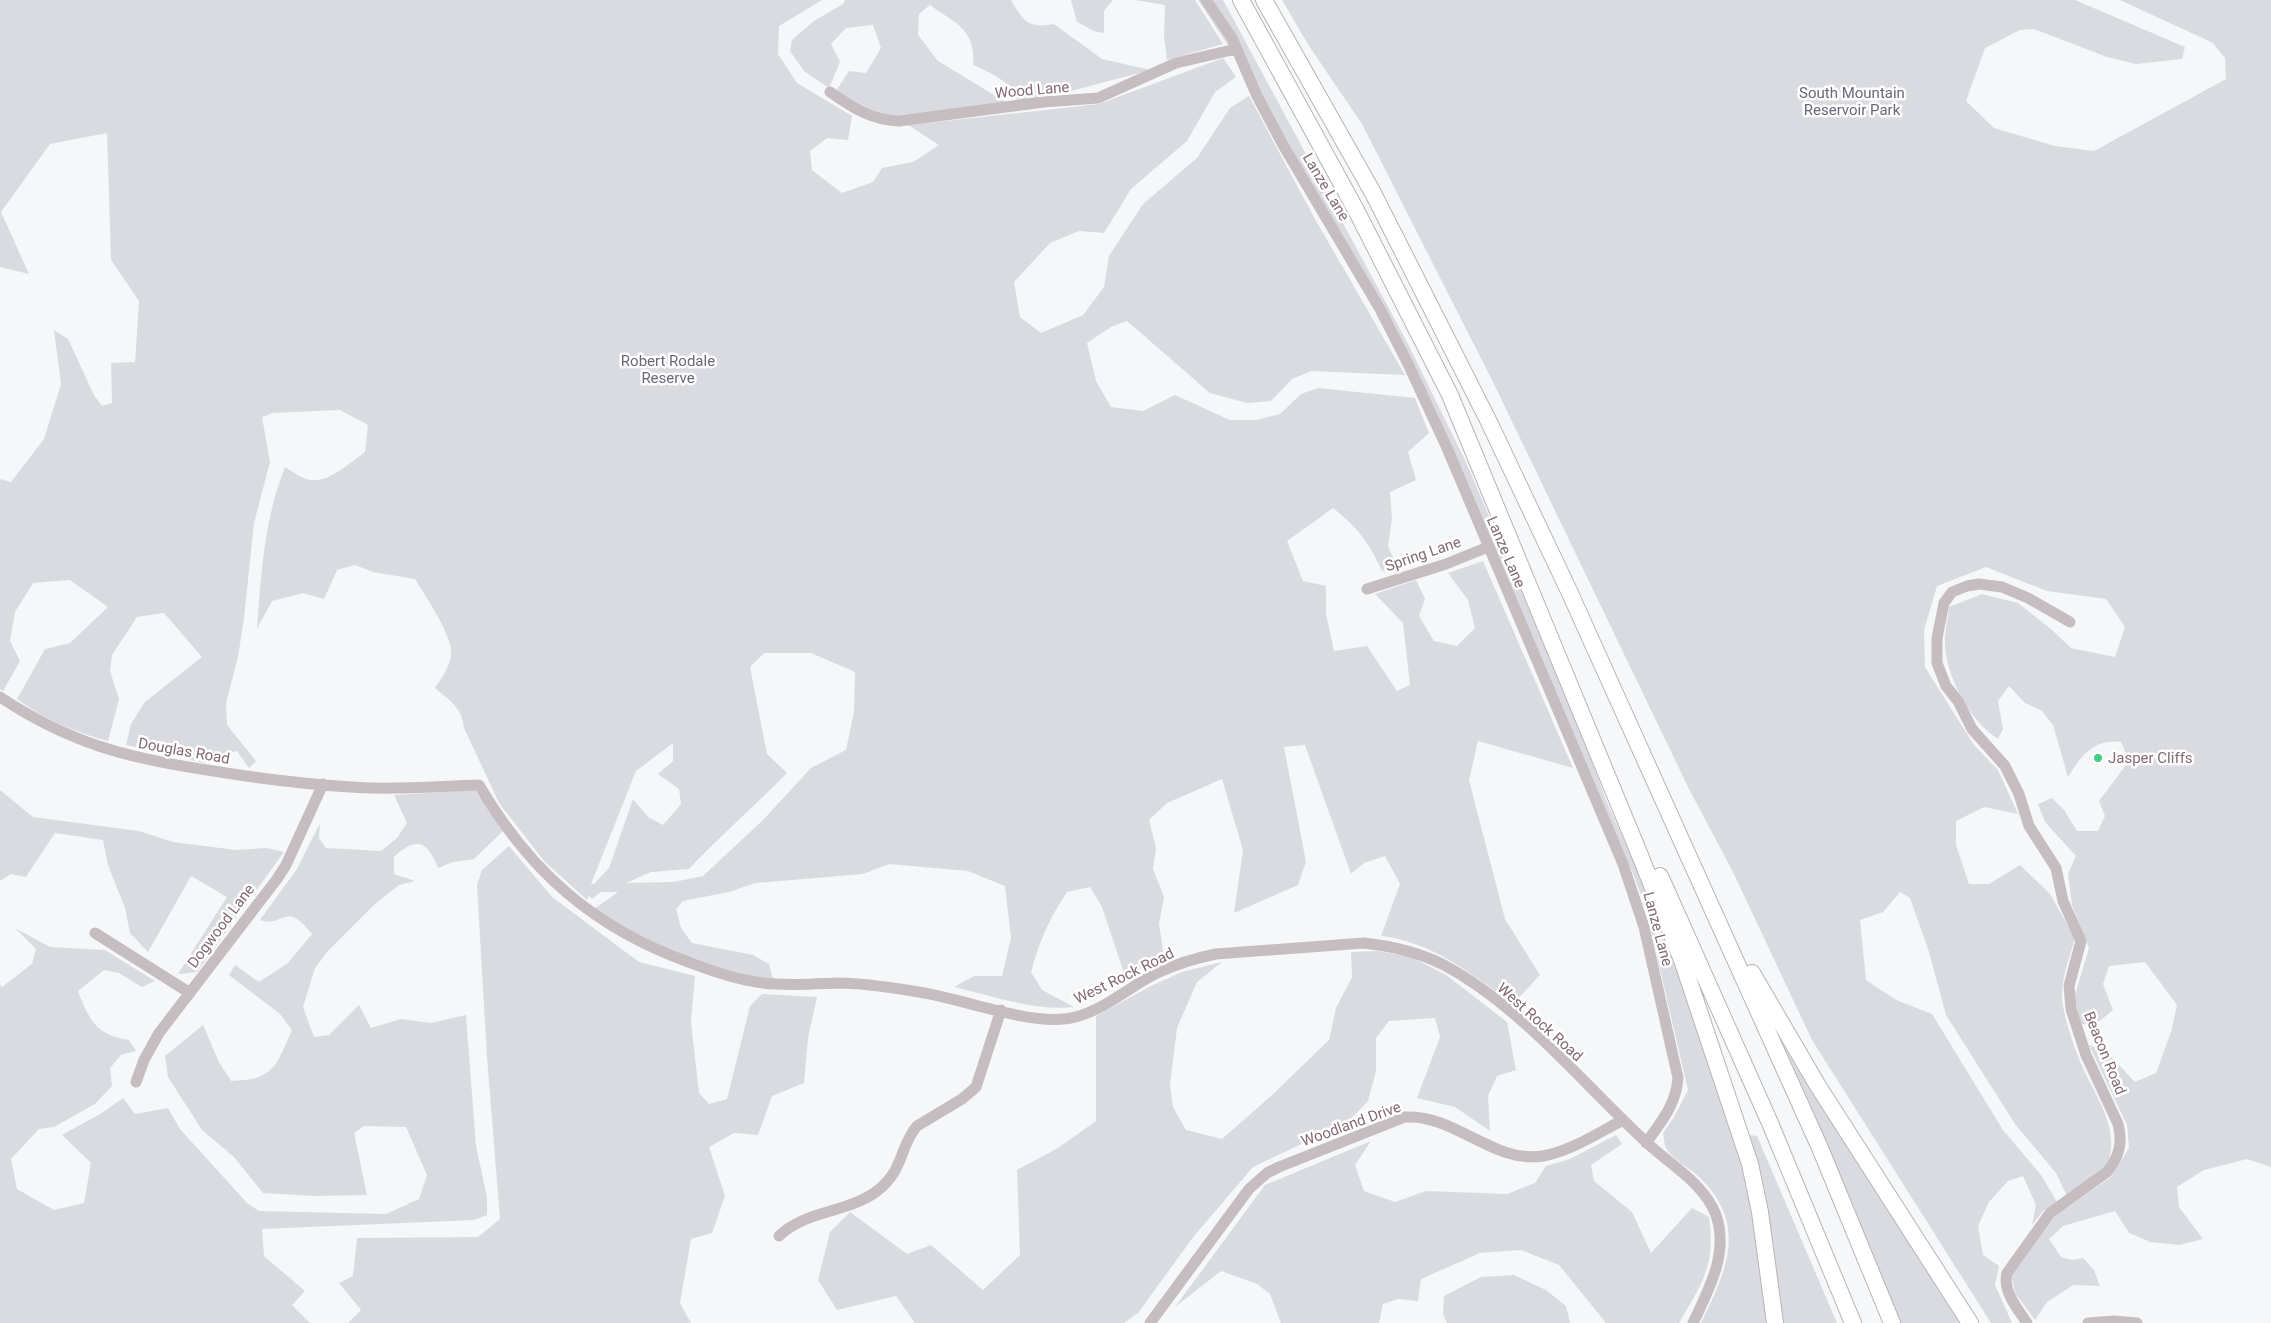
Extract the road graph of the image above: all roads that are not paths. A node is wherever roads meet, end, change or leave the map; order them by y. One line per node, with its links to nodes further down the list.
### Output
1 (1206, 0): 4 (street, Lanze Lane)
2 (1241, 0): 7 (highway)
3 (1264, 0): 9 (highway)
4 (1236, 49): 5 (street, Wood Lane); 6 (street, Lanze Lane)
5 (830, 92)
6 (1488, 547): 8 (street, Spring Lane); 19 (street, Lanze Lane)
7 (1522, 568): 23 (highway); 24 (highway)
8 (1367, 589)
9 (1569, 591): 25 (highway); 26 (highway)
10 (2070, 622): 27 (street, Beacon Road)
11 (0, 697): 12 (street, Douglas Road)
12 (323, 784): 13 (street, Douglas Road); 15 (street, Dogwood Lane)
13 (375, 788): 16 (street, West Rock Road)
14 (95, 933): 15 (street)
15 (190, 993): 17 (street, Dogwood Lane)
16 (1001, 1010): 18 (street, West Rock Road); 20 (street)
17 (136, 1082)
18 (1623, 1120): 19 (street, West Rock Road); 21 (street, Woodland Drive)
19 (1646, 1143): 22 (street, West Rock Road)
20 (779, 1236)
21 (1150, 1323)
22 (1693, 1323)
23 (1775, 1323)
24 (1853, 1323)
25 (1892, 1323)
26 (1970, 1323)
27 (2027, 1323)
28 (2088, 1323): 29 (street)
29 (2137, 1323)

